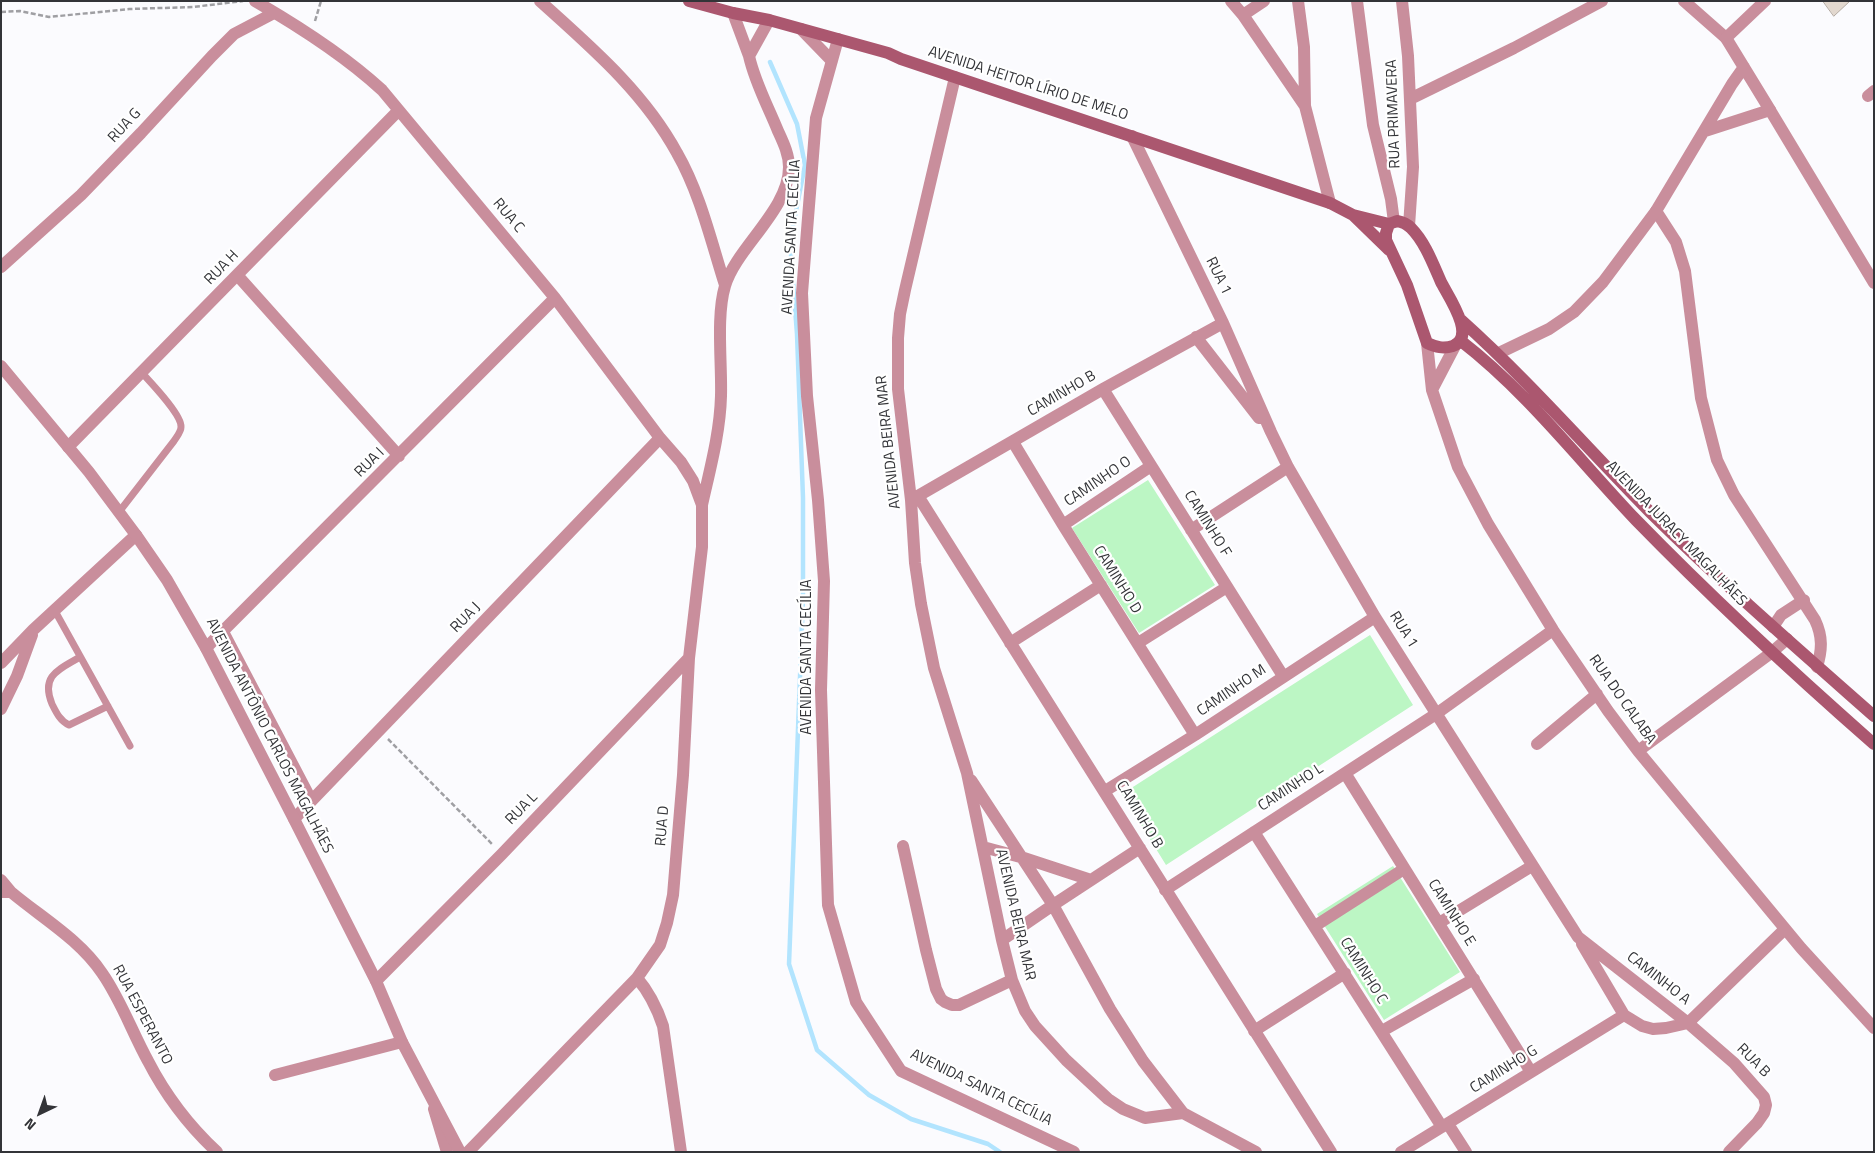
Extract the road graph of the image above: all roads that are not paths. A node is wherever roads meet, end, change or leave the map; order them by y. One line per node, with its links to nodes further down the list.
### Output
1 (540, 1): 39 (street)
2 (689, 1): 12 (main road, AVENIDA HEITOR LÍRIO DE MELO)
3 (1231, 1): 13 (street)
4 (1264, 1): 13 (street)
5 (1298, 1): 23 (street)
6 (1357, 1): 28 (street)
7 (1402, 1): 22 (street, RUA PRIMAVERA)
8 (1602, 1): 22 (street)
9 (1684, 1): 16 (street)
10 (1765, 1): 16 (street)
11 (264, 7): 25 (street, RUA C); 36 (street, RUA G)
12 (733, 14): 14 (main road, AVENIDA HEITOR LÍRIO DE MELO); 18 (street)
13 (1243, 15): 23 (street)
14 (769, 20): 15 (main road, AVENIDA HEITOR LÍRIO DE MELO); 18 (street)
15 (800, 28): 17 (main road, AVENIDA HEITOR LÍRIO DE MELO); 19 (street)
16 (1726, 38): 20 (street)
17 (838, 39): 19 (street, AVENIDA SANTA CECÍLIA); 21 (main road, AVENIDA HEITOR LÍRIO DE MELO)
18 (749, 56): 39 (street)
19 (832, 61): 136 (street, AVENIDA SANTA CECÍLIA)
20 (1744, 67): 24 (street); 26 (street)
21 (955, 77): 27 (main road, AVENIDA HEITOR LÍRIO DE MELO); 58 (street, AVENIDA BEIRA MAR)
22 (1410, 99): 30 (street, RUA PRIMAVERA)
23 (1305, 106): 29 (street)
24 (1770, 110): 26 (street); 38 (street)
25 (398, 111): 37 (street, RUA H); 40 (street, RUA C)
26 (1705, 131): 31 (street)
27 (1132, 136): 29 (main road, AVENIDA HEITOR LÍRIO DE MELO); 42 (street, RUA 1)
28 (1392, 200): 30 (street); 33 (street)
29 (1330, 203): 32 (main road, AVENIDA HEITOR LÍRIO DE MELO)
30 (1411, 203): 34 (street, RUA PRIMAVERA)
31 (1656, 211): 46 (street); 66 (street)
32 (1353, 215): 33 (main road, AVENIDA HEITOR LÍRIO DE MELO); 35 (main road, AVENIDA HEITOR LÍRIO DE MELO)
33 (1392, 223): 34 (main road, AVENIDA HEITOR LÍRIO DE MELO); 35 (main road)
34 (1409, 226): 41 (main road)
35 (1390, 251): 45 (main road)
36 (1, 267)
37 (238, 276): 48 (street, RUA H); 55 (street)
38 (1874, 283)
39 (725, 285): 59 (street)
40 (556, 298): 52 (street, RUA C); 55 (street, RUA I)
41 (1461, 320): 44 (main road); 46 (main road, AVENIDA JURACY MAGALHÃES)
42 (1222, 323): 43 (street, CAMINHO B); 51 (street, RUA 1)
43 (1196, 337): 49 (street, CAMINHO B); 51 (street, RUA 1)
44 (1459, 343): 45 (main road); 50 (street); 77 (main road, AVENIDA JURACY MAGALHÃES)
45 (1426, 344): 50 (street, RUA DO CALABA)
46 (1499, 354): 69 (main road, AVENIDA JURACY MAGALHÃES)
47 (1, 366): 54 (street, AVENIDA ANTÔNIO CARLOS MAGALHÃES)
48 (142, 373): 54 (street, RUA H); 60 (lane)
49 (1103, 389): 53 (street, CAMINHO B); 56 (street, CAMINHO F)
50 (1432, 390): 72 (street, RUA DO CALABA)
51 (1270, 432): 57 (street, RUA 1)
52 (660, 438): 59 (street, RUA D); 96 (street, RUA J)
53 (1013, 442): 58 (street, CAMINHO B); 61 (street, CAMINHO D)
54 (68, 447): 60 (street, AVENIDA ANTÔNIO CARLOS MAGALHÃES)
55 (399, 456): 71 (street, RUA I)
56 (1151, 466): 61 (street, CAMINHO O); 62 (street, CAMINHO F)
57 (1288, 468): 62 (street); 68 (street, RUA 1)
58 (915, 498): 74 (street, CAMINHO B); 93 (street, AVENIDA BEIRA MAR)
59 (702, 505): 79 (street, RUA D)
60 (119, 512): 63 (street, AVENIDA ANTÔNIO CARLOS MAGALHÃES)
61 (1063, 525): 64 (street, CAMINHO D)
62 (1191, 530): 65 (street, CAMINHO F)
63 (136, 535): 67 (street); 76 (street, AVENIDA ANTÔNIO CARLOS MAGALHÃES)
64 (1101, 585): 74 (street); 75 (street, CAMINHO D)
65 (1227, 587): 75 (street); 82 (street, CAMINHO F)
66 (1804, 600): 69 (street); 81 (street)
67 (55, 611): 70 (street); 78 (lane)
68 (1375, 617): 82 (street, CAMINHO M); 86 (street, RUA 1)
69 (1773, 627): 73 (main road, AVENIDA JURACY MAGALHÃES)
70 (33, 630): 80 (street); 85 (street)
71 (225, 630): 76 (street, RUA I); 96 (lane)
72 (1553, 630): 83 (street, RUA DO CALABA); 86 (street, CAMINHO L)
73 (1787, 639): 77 (street); 81 (main road, AVENIDA JURACY MAGALHÃES)
74 (1010, 643): 95 (street, CAMINHO B)
75 (1138, 643): 88 (street, CAMINHO D)
76 (206, 648): 97 (street, AVENIDA ANTÔNIO CARLOS MAGALHÃES)
77 (1771, 653): 90 (main road, AVENIDA JURACY MAGALHÃES); 92 (street)
78 (80, 657): 84 (lane); 84 (lane)
79 (688, 658): 116 (street, RUA D); 119 (street, RUA L)
80 (2, 660)
81 (1817, 667): 87 (main road, AVENIDA JURACY MAGALHÃES)
82 (1283, 676): 88 (street, CAMINHO M)
83 (1597, 694): 89 (street); 92 (street, RUA DO CALABA)
84 (108, 706): 91 (lane)
85 (1, 709)
86 (1436, 714): 94 (street, CAMINHO L); 103 (street, CAMINHO A)
87 (1874, 716)
88 (1195, 735): 95 (street, CAMINHO M)
89 (1537, 744)
90 (1874, 744)
91 (130, 746)
92 (1638, 751): 112 (street, RUA DO CALABA)
93 (967, 773): 100 (street, AVENIDA BEIRA MAR); 102 (street, AVENIDA BEIRA MAR)
94 (1345, 773): 98 (street, CAMINHO L); 104 (street, CAMINHO E)
95 (1105, 791): 101 (street, CAMINHO B)
96 (314, 800): 97 (street, RUA J)
97 (294, 819): 119 (street, AVENIDA ANTÔNIO CARLOS MAGALHÃES)
98 (1254, 832): 107 (street, CAMINHO L); 111 (street, CAMINHO C)
99 (904, 846): 118 (street)
100 (982, 846): 102 (street); 114 (street, AVENIDA BEIRA MAR)
101 (1140, 848): 106 (street); 107 (street, CAMINHO B)
102 (1024, 858): 106 (street); 109 (street, AVENIDA BEIRA MAR)
103 (1532, 866): 110 (street); 113 (street, CAMINHO A)
104 (1404, 869): 110 (street, CAMINHO E); 111 (street)
105 (1, 880): 108 (street, RUA ESPERANTO)
106 (1091, 880): 109 (street)
107 (1165, 890): 123 (street, CAMINHO B)
108 (6, 892): 131 (street, RUA ESPERANTO)
109 (1053, 904): 114 (street); 129 (street, AVENIDA BEIRA MAR)
110 (1439, 923): 117 (street, CAMINHO E)
111 (1315, 926): 115 (street, CAMINHO C)
112 (1785, 930): 121 (street); 122 (street, RUA DO CALABA)
113 (1578, 937): 120 (street, CAMINHO A); 121 (street, CAMINHO A)
114 (1002, 940): 118 (street, AVENIDA BEIRA MAR)
115 (1345, 972): 123 (street); 124 (street, CAMINHO C)
116 (637, 978): 134 (street, RUA D); 135 (street)
117 (1474, 979): 124 (street); 126 (street, CAMINHO E)
118 (1012, 980): 129 (street, AVENIDA BEIRA MAR)
119 (376, 981): 125 (street, AVENIDA ANTÔNIO CARLOS MAGALHÃES)
120 (1624, 1015): 121 (street, CAMINHO A); 126 (street, CAMINHO G)
121 (1688, 1022): 141 (street, RUA B)
122 (1874, 1028)
123 (1254, 1031): 138 (street, CAMINHO B)
124 (1382, 1031): 130 (street, CAMINHO C)
125 (402, 1042): 127 (street); 128 (street, AVENIDA ANTÔNIO CARLOS MAGALHÃES)
126 (1531, 1072): 130 (street, CAMINHO G)
127 (275, 1075)
128 (430, 1098): 132 (street); 133 (street, AVENIDA ANTÔNIO CARLOS MAGALHÃES)
129 (1183, 1113): 137 (street, AVENIDA BEIRA MAR)
130 (1445, 1125): 139 (street, CAMINHO G); 140 (street, CAMINHO C)
131 (217, 1152)
132 (447, 1152)
133 (460, 1152)
134 (468, 1152)
135 (681, 1152)
136 (1074, 1152)
137 (1256, 1152)
138 (1331, 1152)
139 (1401, 1152)
140 (1466, 1152)
141 (1729, 1152)

